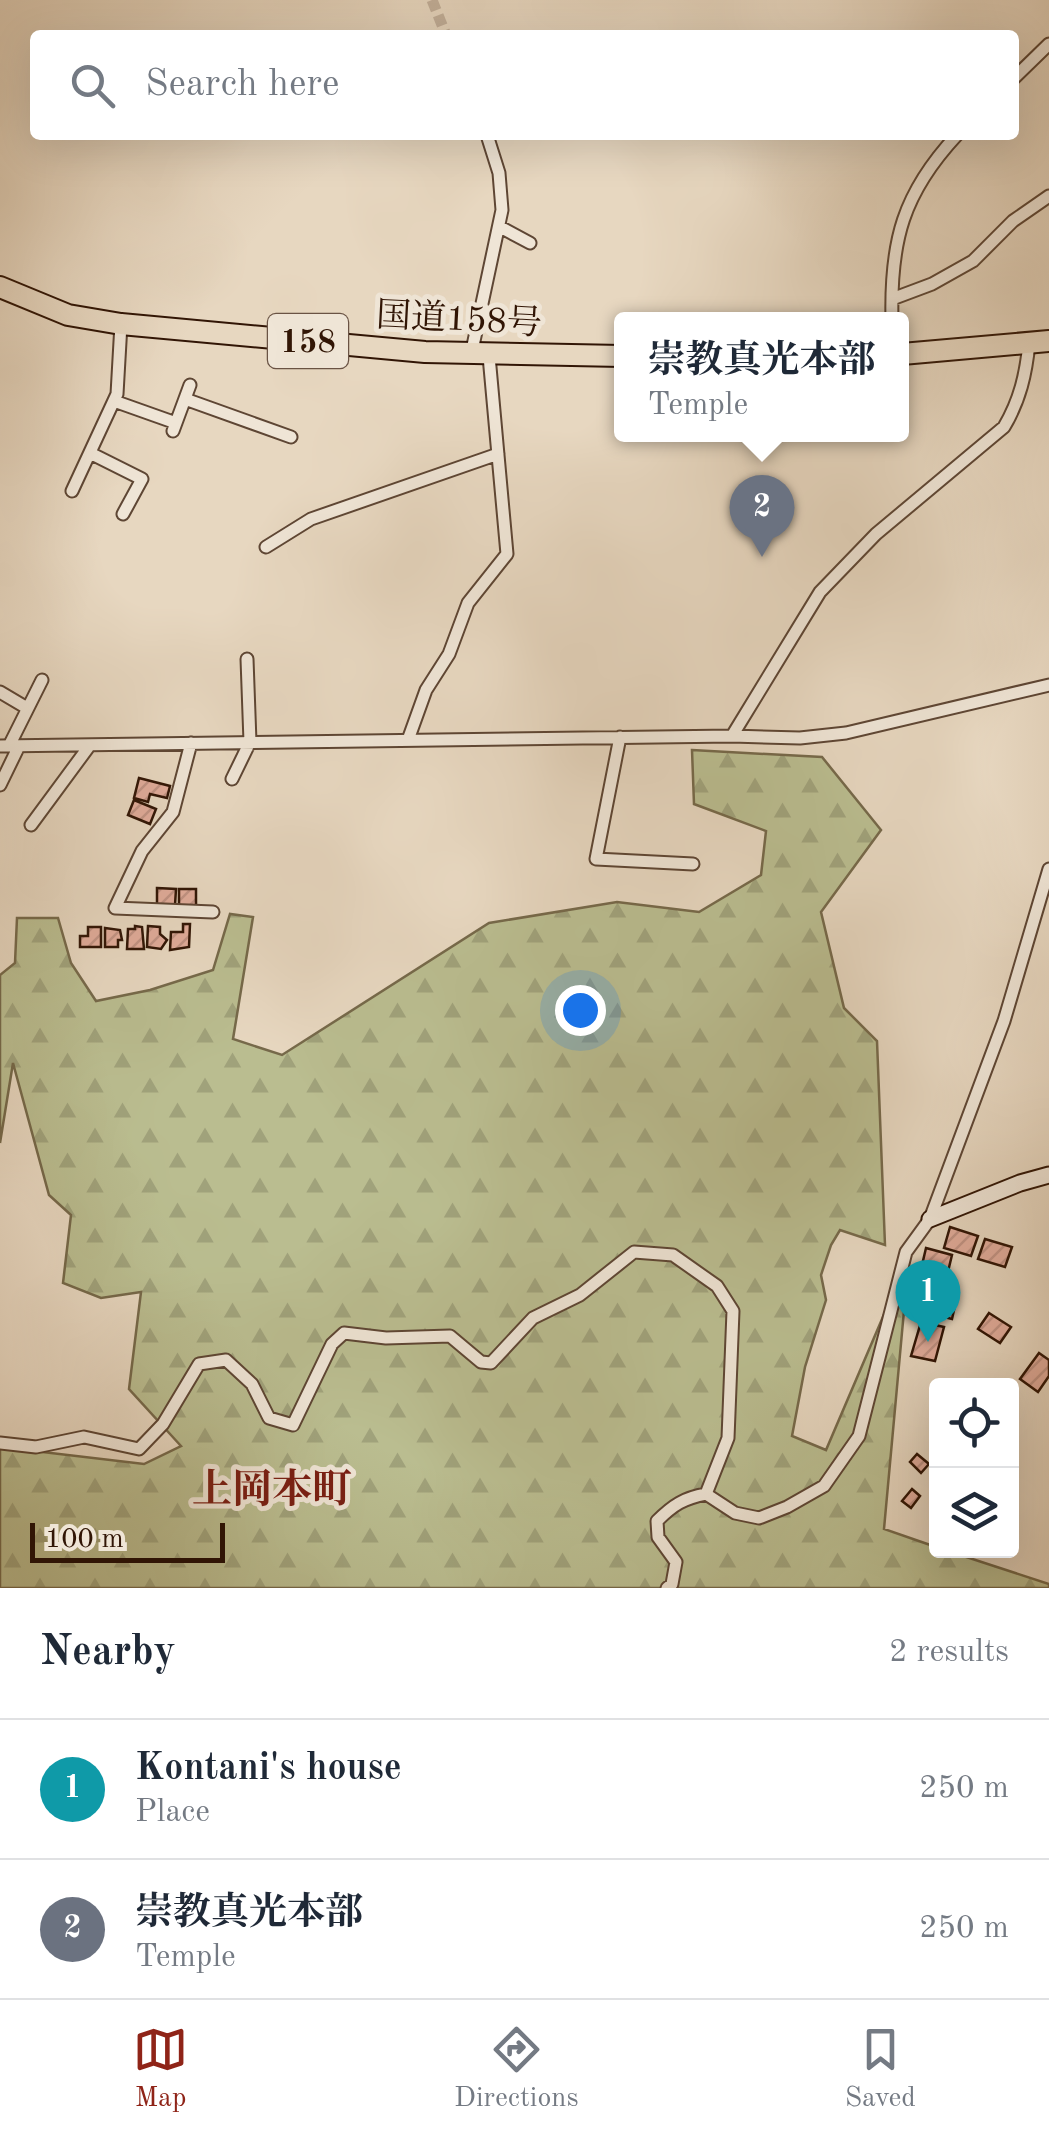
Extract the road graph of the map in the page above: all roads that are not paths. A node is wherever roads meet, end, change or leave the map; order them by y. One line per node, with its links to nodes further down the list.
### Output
1 (1049, 44): 2 (street)
2 (1019, 73)
3 (489, 140): 6 (street)
4 (953, 140): 9 (street)
5 (1049, 196): 9 (street)
6 (500, 228): 7 (street); 14 (street)
7 (530, 242)
8 (2, 292): 11 (highway, 国道158号 / 158)
9 (892, 298): 10 (street)
10 (892, 312)
11 (121, 324): 14 (highway, 国道158号 / 158); 18 (street)
12 (1039, 342): 13 (highway); 30 (street)
13 (909, 353)
14 (480, 355): 15 (highway, 国道158号 / 158); 21 (street)
15 (614, 356)
16 (190, 385): 17 (street)
17 (185, 399): 18 (street); 19 (street)
18 (114, 401): 20 (street)
19 (291, 438)
20 (90, 454): 22 (street); 23 (street)
21 (498, 454): 24 (street); 32 (street)
22 (72, 491)
23 (123, 514)
24 (266, 547)
25 (247, 659): 33 (street)
26 (42, 680): 29 (street)
27 (1049, 685): 30 (street)
28 (0, 692): 29 (street)
29 (27, 708): 36 (street)
30 (732, 736): 31 (street)
31 (620, 737): 32 (street); 40 (street)
32 (408, 740): 33 (street)
33 (250, 742): 34 (street); 37 (street)
34 (190, 743): 35 (street); 42 (street)
35 (90, 744): 36 (street); 39 (street)
36 (9, 746): 38 (street)
37 (232, 779)
38 (0, 784)
39 (31, 826)
40 (692, 864)
41 (1049, 869): 44 (street)
42 (213, 912)
43 (1049, 1175): 44 (street)
44 (930, 1220): 46 (street)
45 (0, 1442): 46 (street)
46 (706, 1494): 47 (street)
47 (667, 1588)

